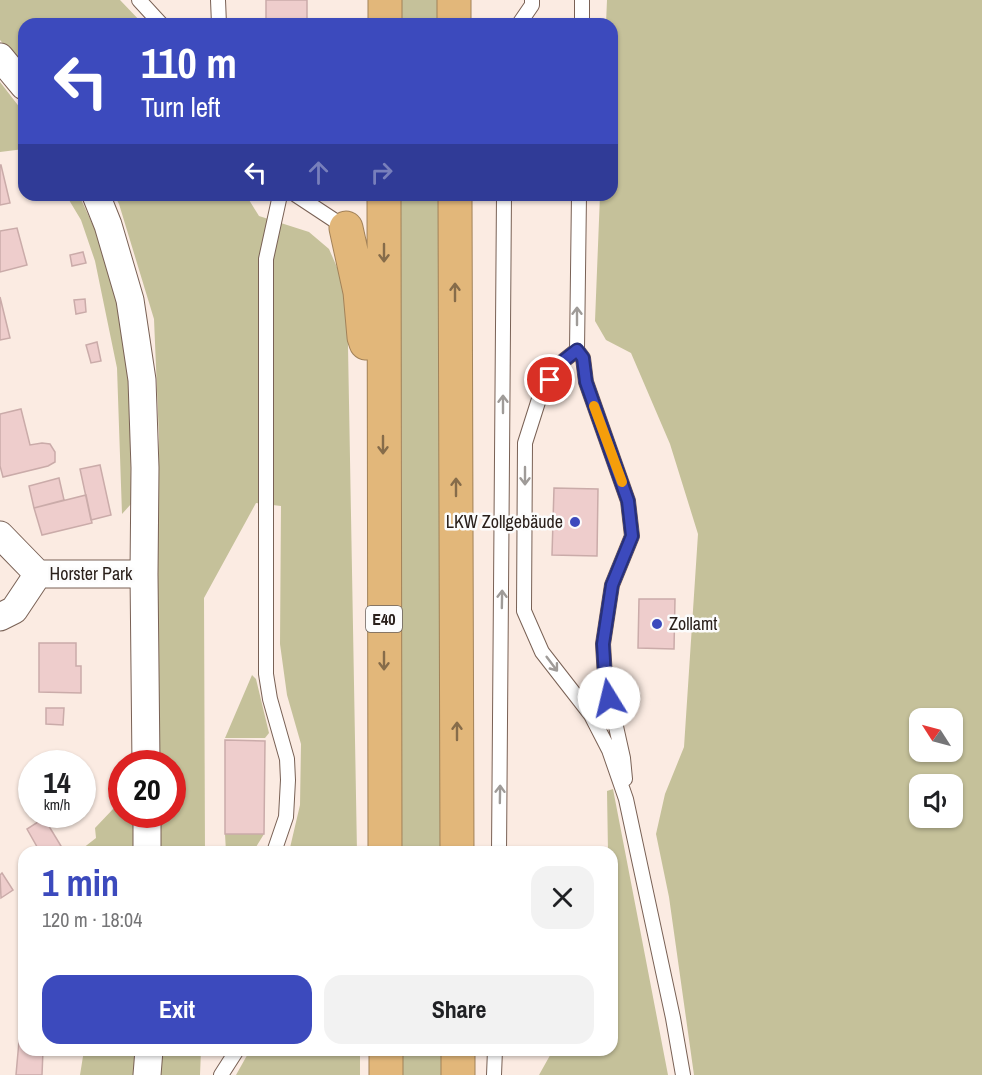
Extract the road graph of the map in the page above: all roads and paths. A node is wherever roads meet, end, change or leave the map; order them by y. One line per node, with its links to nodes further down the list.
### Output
1 (139, 0): 7 (lane)
2 (218, 0): 8 (lane)
3 (385, 0): 9 (highway)
4 (454, 0): 10 (highway)
5 (582, 0): 12 (lane)
6 (534, 2): 11 (lane)
7 (156, 18)
8 (219, 18)
9 (385, 18)
10 (454, 18)
11 (523, 18)
12 (582, 18)
13 (0, 57): 14 (street)
14 (18, 79)
15 (98, 201): 27 (street)
16 (279, 201): 35 (lane)
17 (305, 201): 22 (lane)
18 (384, 201): 24 (highway, E40, one-way to 24)
19 (455, 201): 37 (highway, one-way to 19)
20 (504, 201): 38 (lane, one-way to 20)
21 (579, 201): 23 (lane, one-way to 21)
22 (346, 228): 24 (highway)
23 (577, 350): 29 (lane); 30 (lane, one-way to 30)
24 (383, 387): 36 (highway, E40, one-way to 36)
25 (0, 535): 26 (street, Horster Park)
26 (38, 574): 27 (street, Horster Park); 28 (street, Horster Park)
27 (144, 574): 31 (street)
28 (0, 617)
29 (605, 677): 30 (lane); 32 (lane)
30 (591, 715): 32 (lane)
31 (146, 750)
32 (626, 799): 49 (lane)
33 (147, 828): 34 (street)
34 (147, 846)
35 (276, 846)
36 (385, 846)
37 (457, 846)
38 (499, 846)
39 (149, 1056): 44 (street)
40 (233, 1056): 45 (lane)
41 (386, 1056): 46 (highway)
42 (458, 1056): 47 (highway)
43 (495, 1056): 48 (lane)
44 (147, 1075)
45 (221, 1075)
46 (386, 1075)
47 (458, 1075)
48 (494, 1075)
49 (683, 1075)

